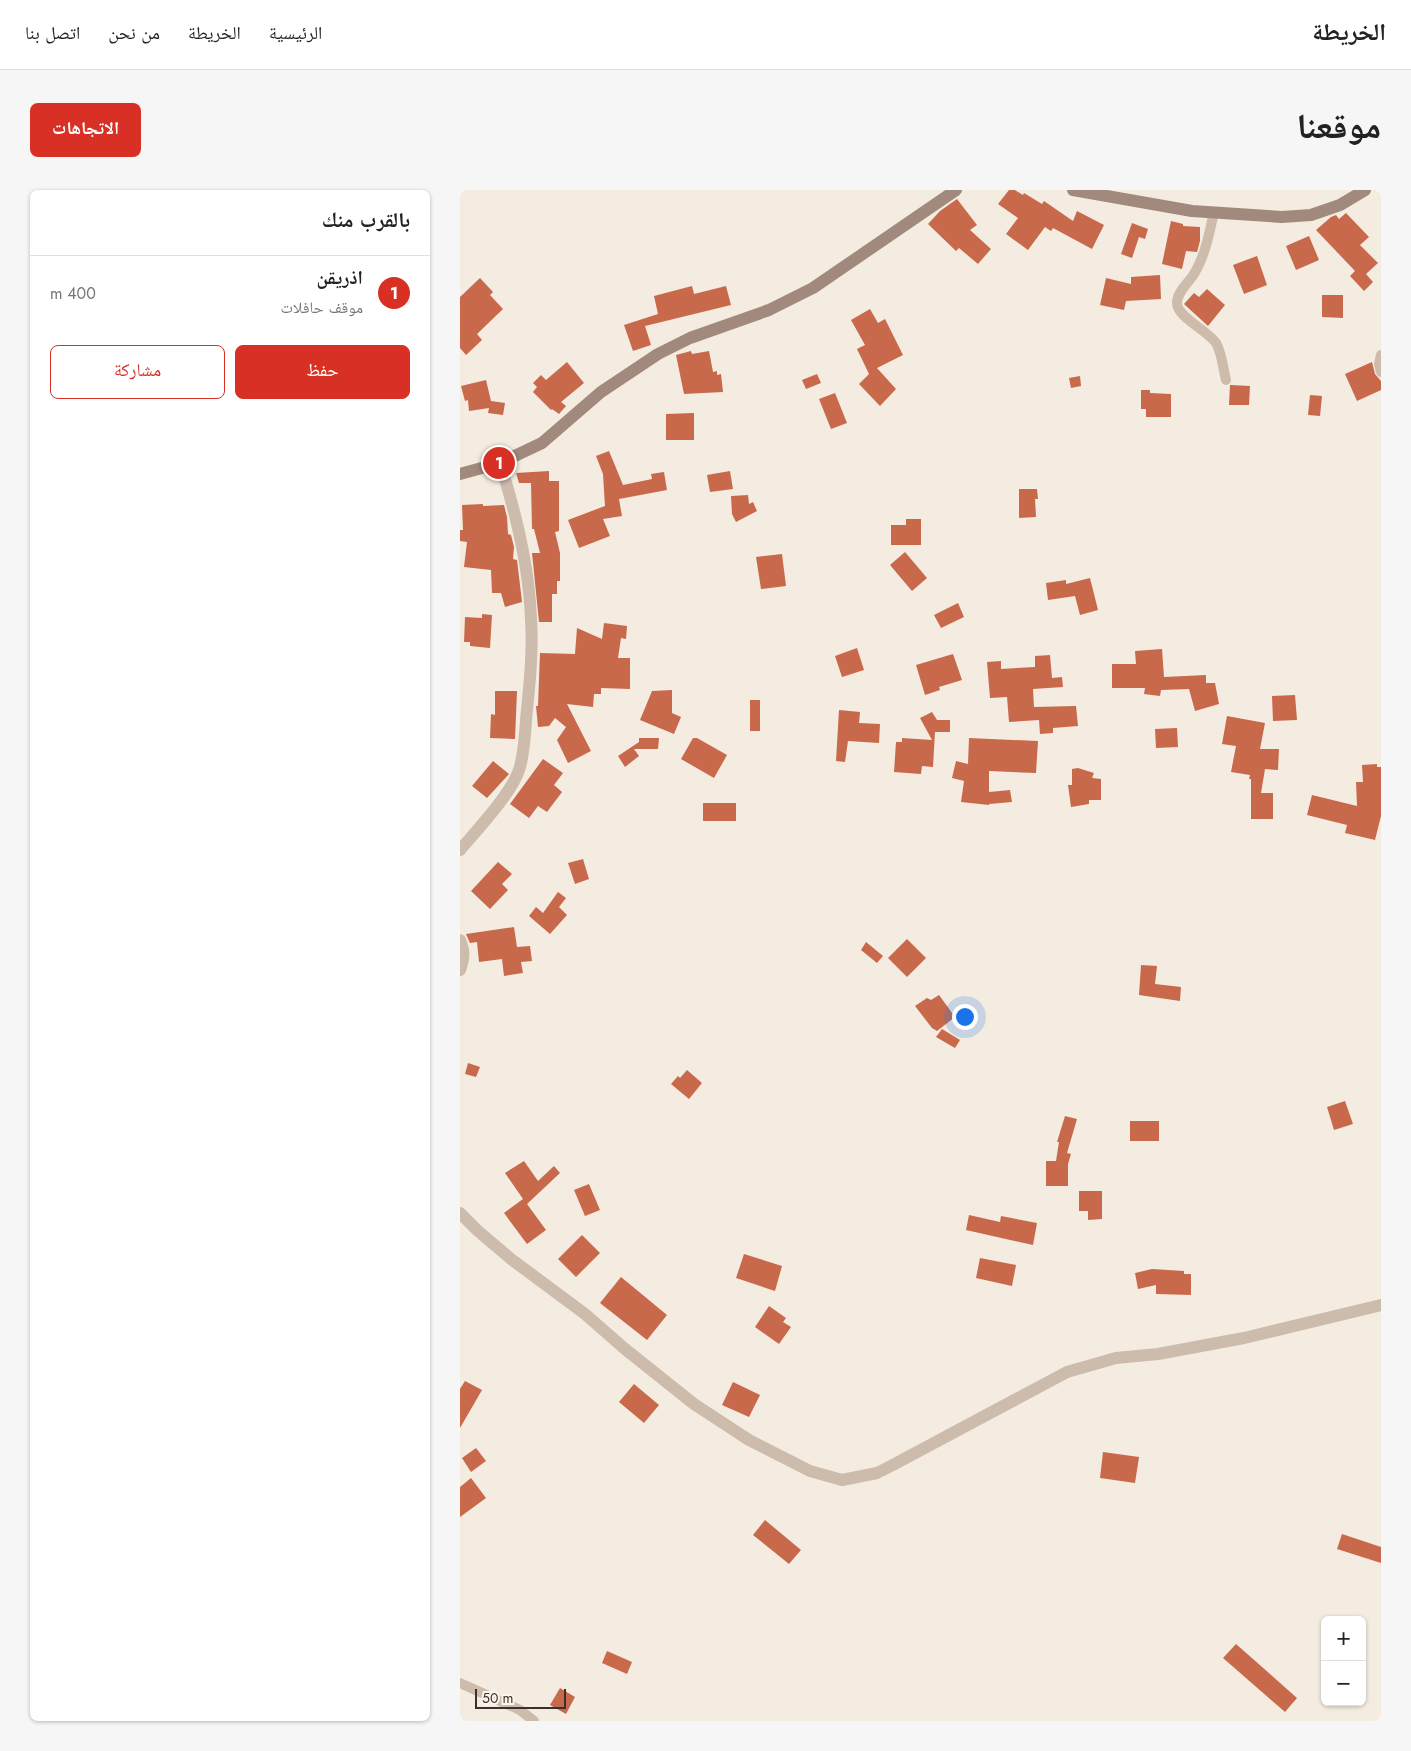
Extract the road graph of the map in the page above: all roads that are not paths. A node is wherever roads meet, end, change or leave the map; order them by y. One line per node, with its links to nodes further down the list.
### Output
1 (956, 190): 8 (main road)
2 (1073, 190): 4 (main road)
3 (1365, 190): 4 (main road)
4 (1214, 212): 7 (street)
5 (1381, 355): 6 (street)
6 (1381, 372)
7 (1226, 380)
8 (500, 462): 9 (main road); 10 (street)
9 (460, 474)
10 (460, 850)
11 (460, 940): 12 (street)
12 (460, 970)
13 (460, 1212): 14 (street)
14 (1381, 1305)
15 (460, 1682): 16 (street)
16 (534, 1721)

